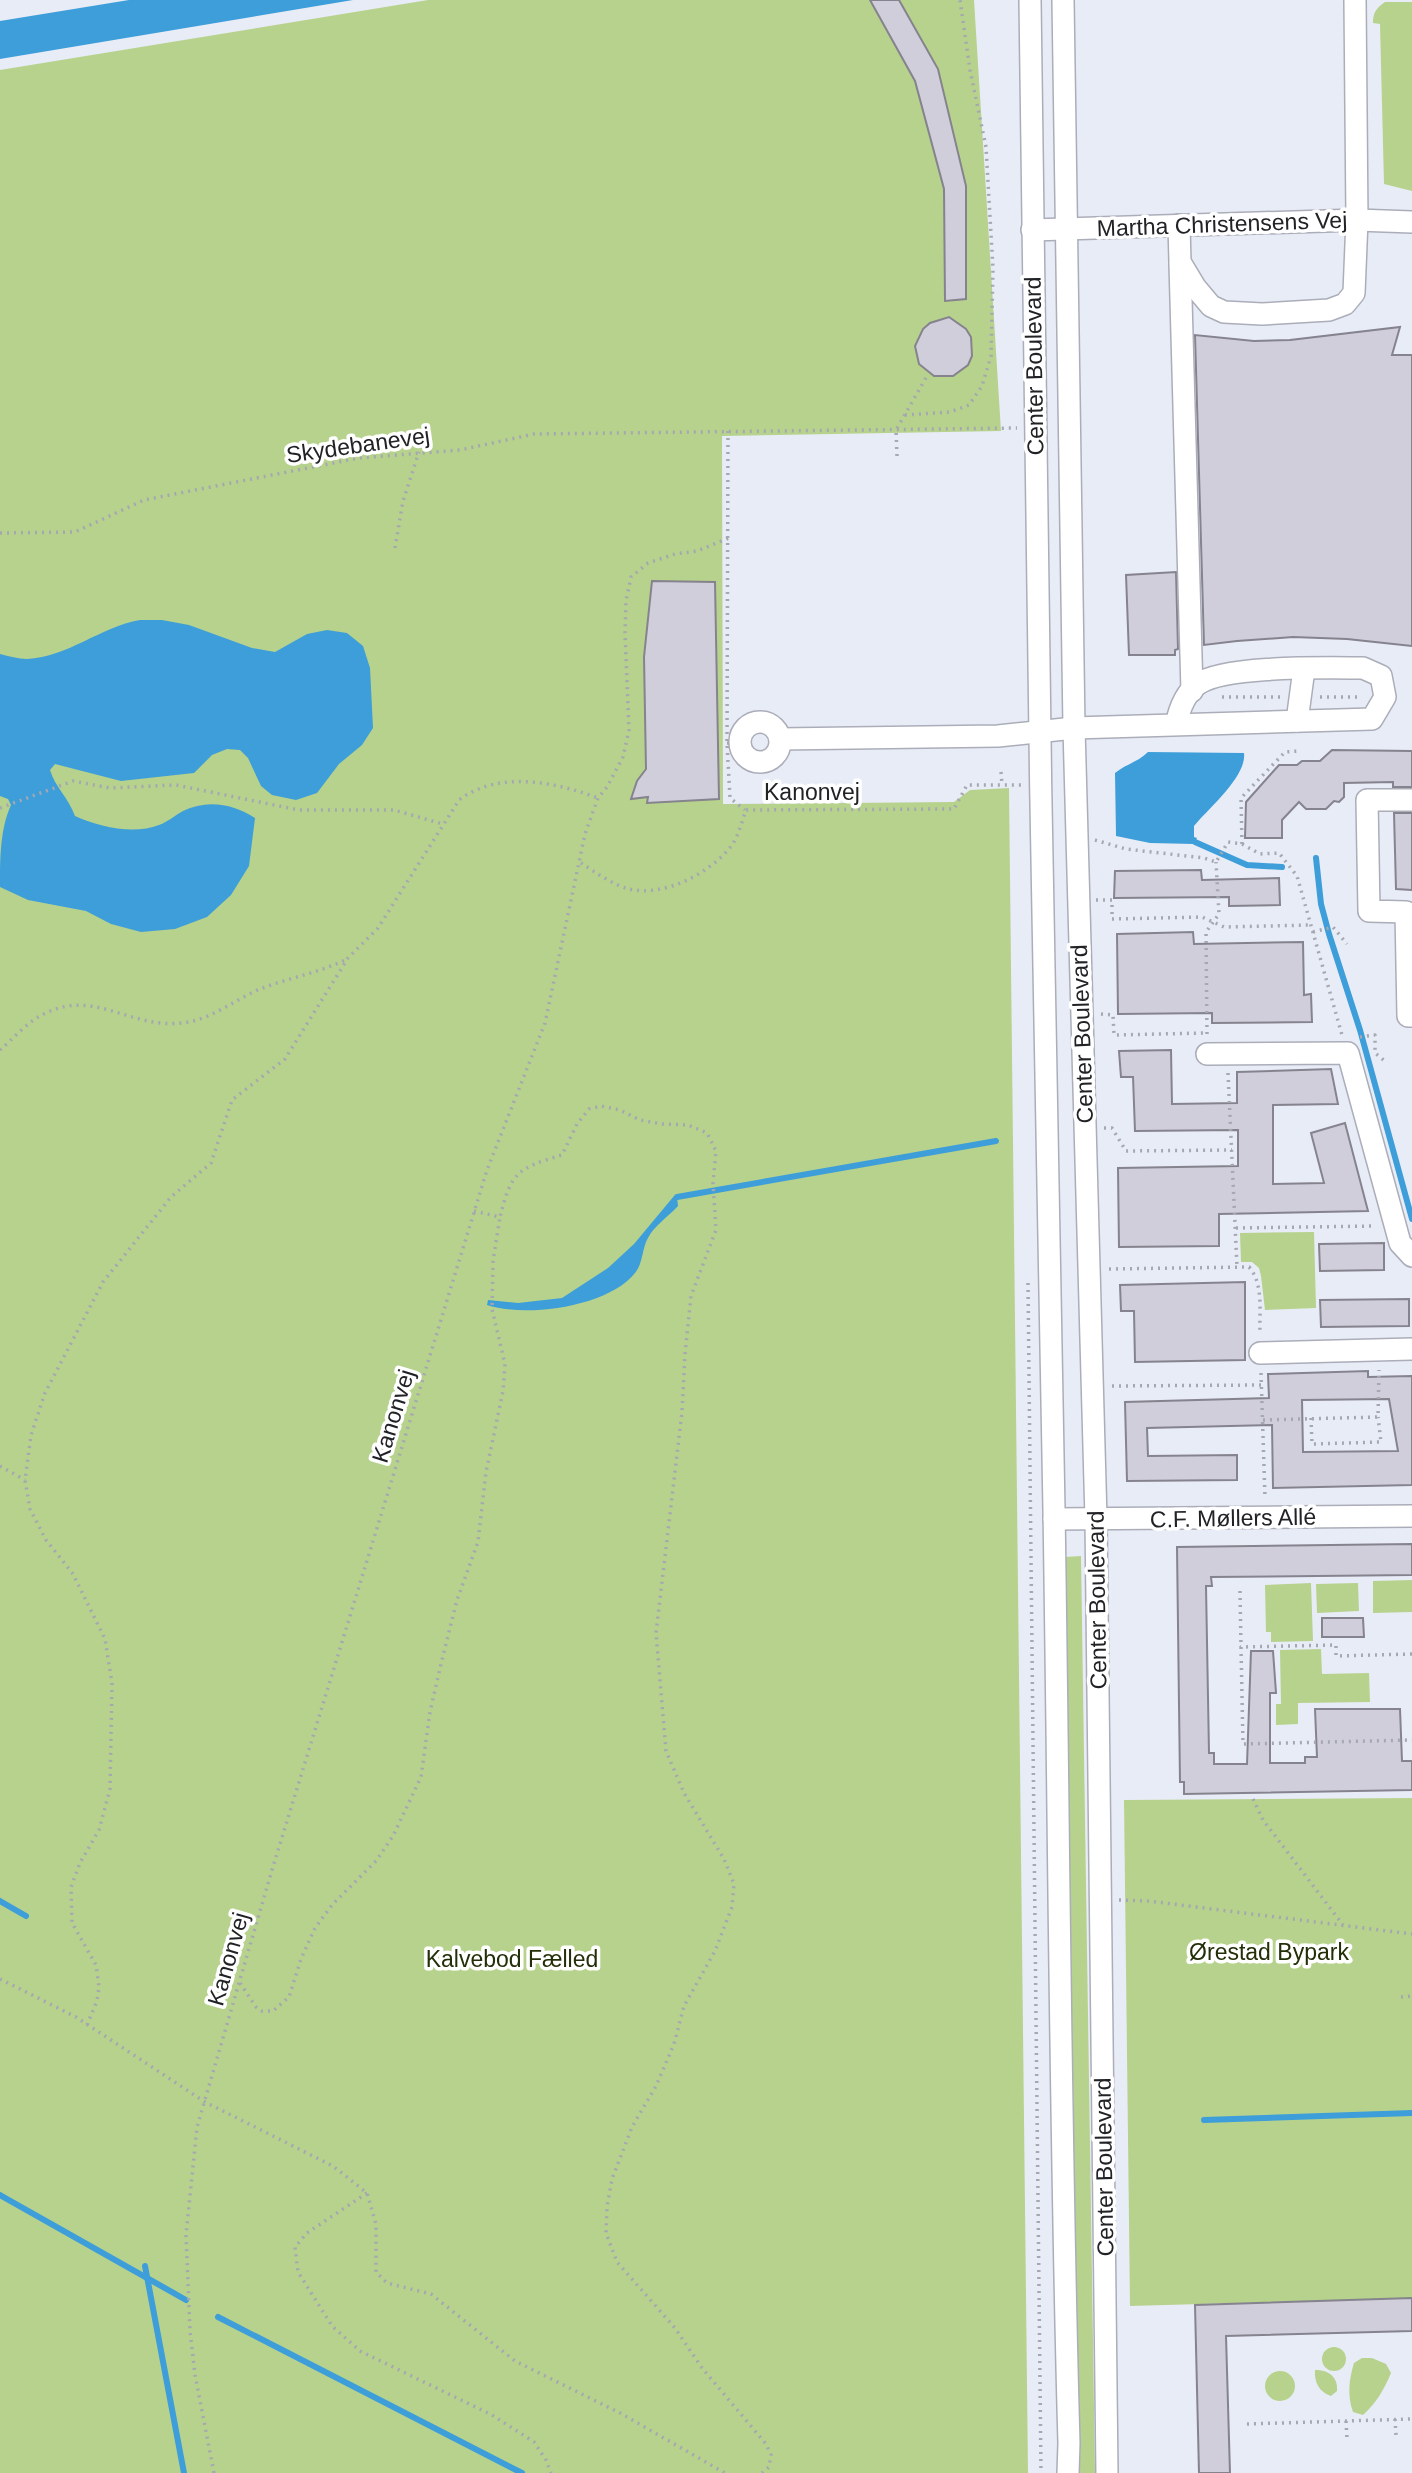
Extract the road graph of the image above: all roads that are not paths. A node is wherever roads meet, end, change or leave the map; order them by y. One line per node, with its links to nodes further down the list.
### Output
1 (1030, 0): 8 (street, Center Boulevard)
2 (1063, 0): 7 (street, Center Boulevard)
3 (1355, 0): 4 (street)
4 (1357, 220): 5 (street, Martha Christensens Vej); 6 (street, Martha Christensens Vej); 9 (street)
5 (1412, 222)
6 (1179, 225): 7 (street, Martha Christensens Vej); 9 (street)
7 (1066, 229): 8 (street, Martha Christensens Vej); 14 (street, Center Boulevard)
8 (1032, 230): 15 (street, Center Boulevard)
9 (1180, 262): 11 (street)
10 (1304, 669): 11 (street); 12 (street); 12 (street)
11 (1192, 691): 13 (street)
12 (1297, 721): 13 (street)
13 (1176, 725): 14 (street)
14 (1074, 728): 15 (street); 26 (street, Center Boulevard)
15 (1041, 732): 16 (street); 25 (street, Center Boulevard)
16 (733, 743)
17 (1412, 800): 18 (street)
18 (1409, 912): 19 (street)
19 (1412, 1016)
20 (1214, 1047): 21 (street)
21 (1412, 1256)
22 (1412, 1349): 23 (street)
23 (1261, 1353)
24 (1412, 1516): 26 (street, C.F. Møllers Allé)
25 (1054, 1519): 26 (street, C.F. Møllers Allé); 27 (street, Center Boulevard)
26 (1096, 1519): 28 (street, Center Boulevard)
27 (1068, 2473)
28 (1107, 2473)

